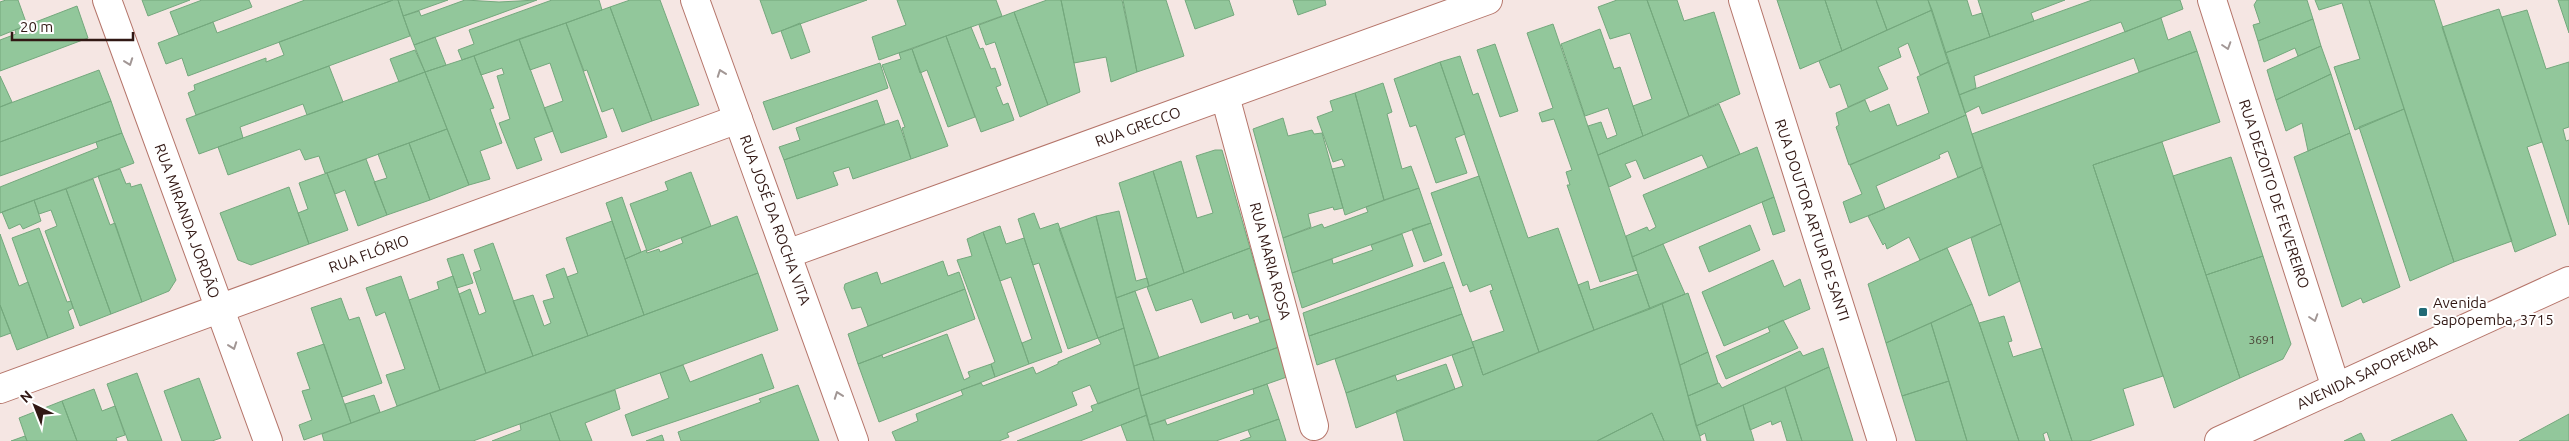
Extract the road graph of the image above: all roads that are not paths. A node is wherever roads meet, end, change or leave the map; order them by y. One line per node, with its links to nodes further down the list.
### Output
1 (106, 0): 10 (street, RUA MIRANDA JORDÃO, one-way to 10)
2 (694, 0): 7 (street, RUA JOSÉ DA ROCHA VITA, one-way to 2)
3 (1488, 0): 6 (street, RUA GRECCO)
4 (1743, 0): 16 (street, RUA DOUTOR ARTUR DE SANTI)
5 (2212, 0): 11 (street, RUA DEZOITO DE FEVEREIRO, one-way to 11)
6 (1225, 96): 8 (street, RUA GRECCO); 13 (street, RUA MARIA ROSA)
7 (738, 119): 8 (street, RUA JOSÉ DA ROCHA VITA); 10 (street, RUA FLÓRIO)
8 (787, 254): 15 (street, RUA JOSÉ DA ROCHA VITA, one-way to 8)
9 (2569, 281): 11 (street, AVENIDA SAPOPEMBA)
10 (220, 309): 12 (street, RUA FLÓRIO); 14 (street, RUA MIRANDA JORDÃO, one-way to 14)
11 (2336, 388): 17 (street, AVENIDA SAPOPEMBA)
12 (0, 389)
13 (1314, 426)
14 (268, 441)
15 (854, 441)
16 (1882, 441)
17 (2219, 441)

